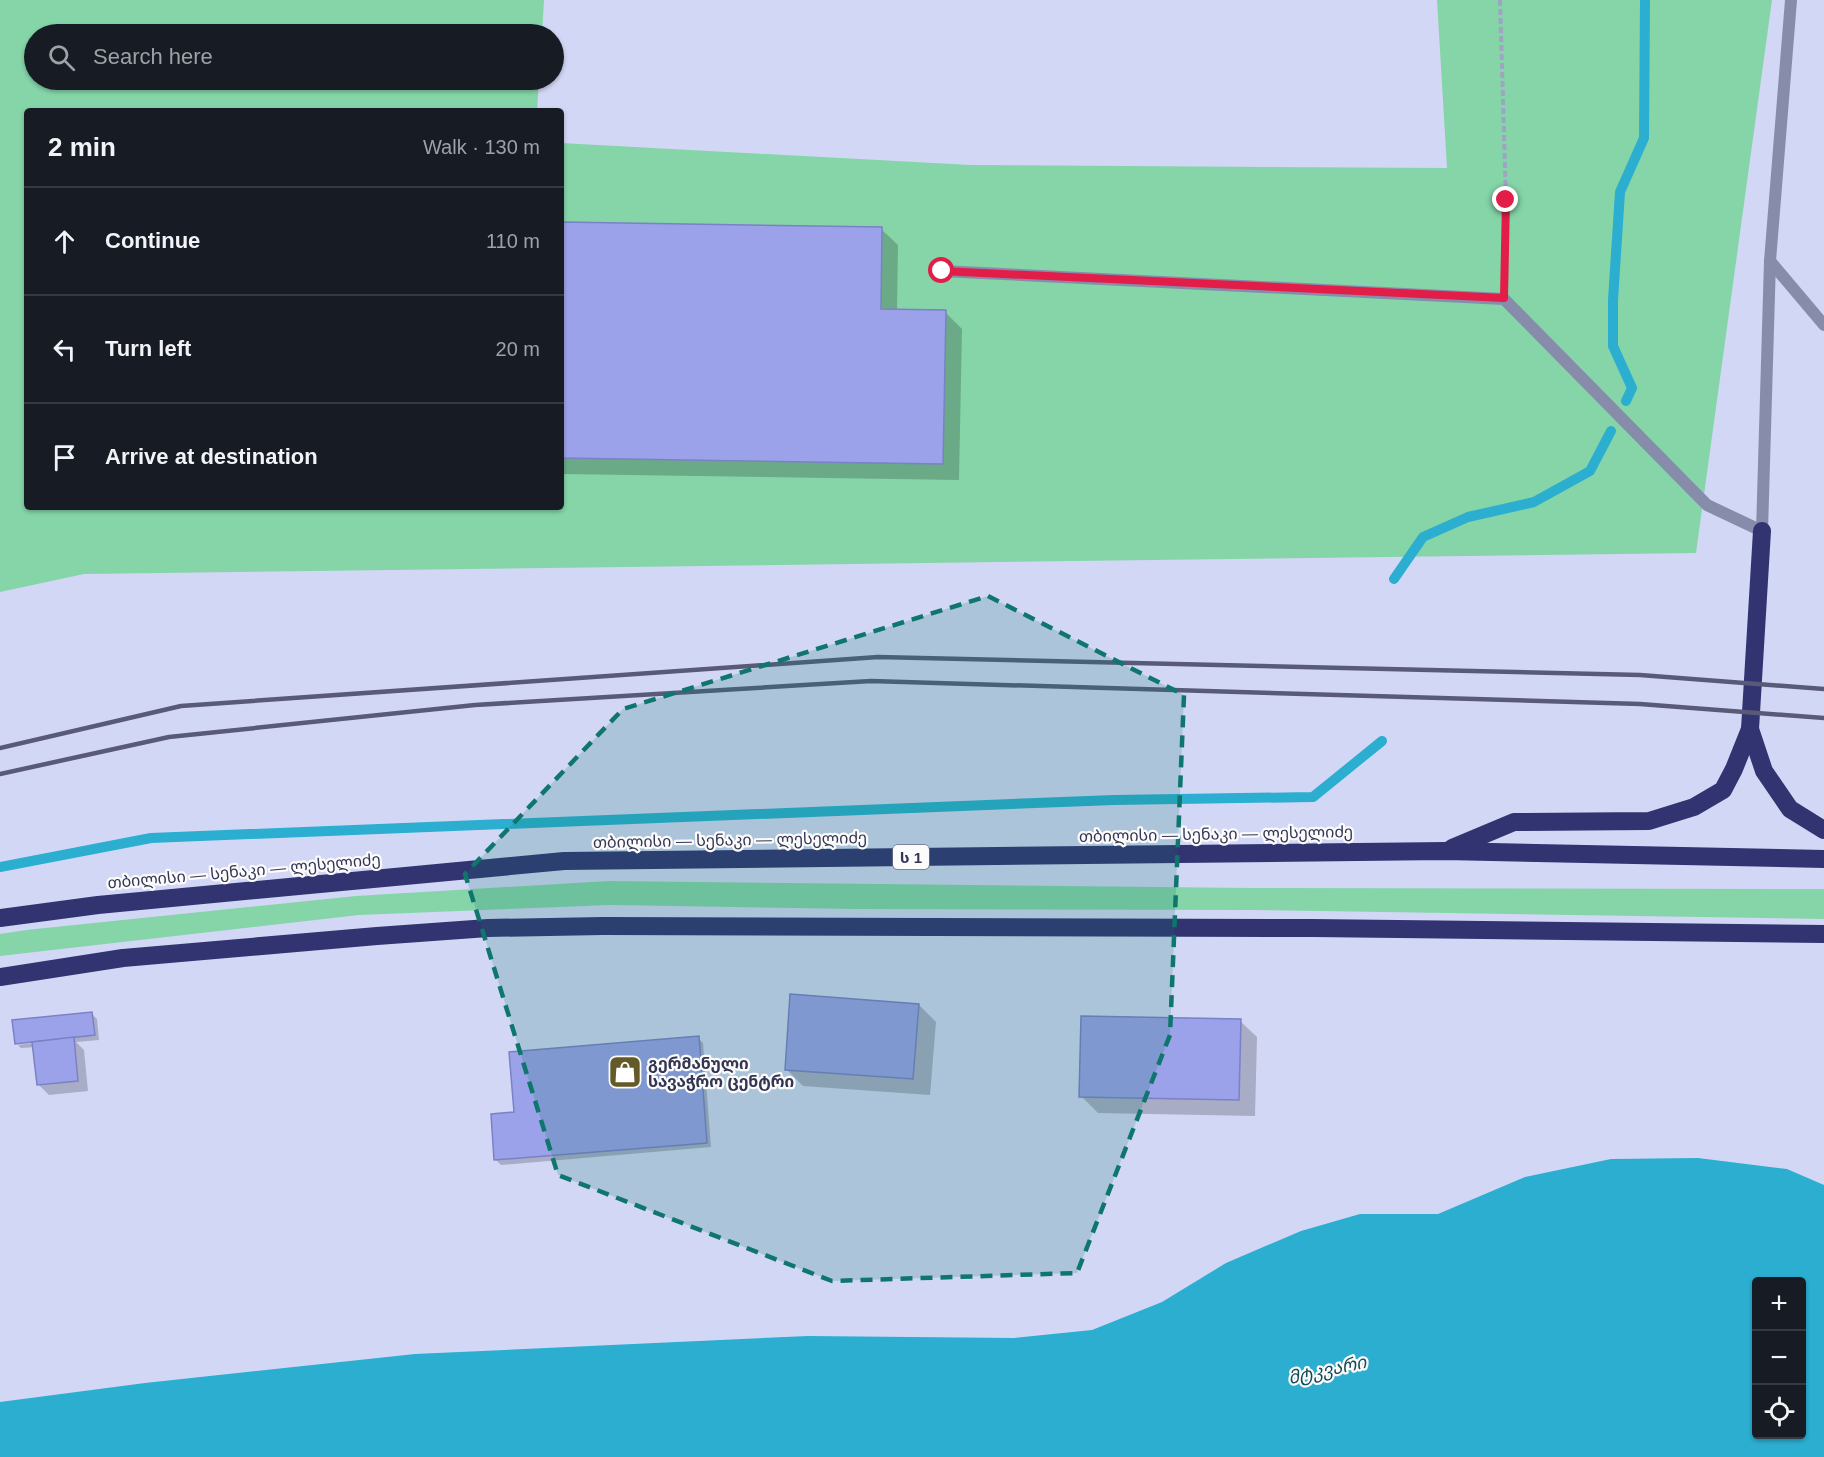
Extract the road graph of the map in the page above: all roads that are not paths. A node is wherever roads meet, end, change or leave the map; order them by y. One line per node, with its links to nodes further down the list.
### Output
1 (1791, 0): 2 (street)
2 (1770, 261): 4 (street); 5 (street)
3 (942, 271): 5 (street)
4 (1824, 325)
5 (1762, 531): 6 (highway)
6 (1750, 729): 7 (highway); 8 (highway)
7 (1824, 830)
8 (1445, 852): 9 (highway, თბილისი — სენაკი — ლესელიძე / ს 1); 10 (highway, თბილისი — სენაკი — ლესელიძე / ს 1)
9 (1824, 859)
10 (0, 918)
11 (1824, 934): 12 (highway)
12 (0, 977)

